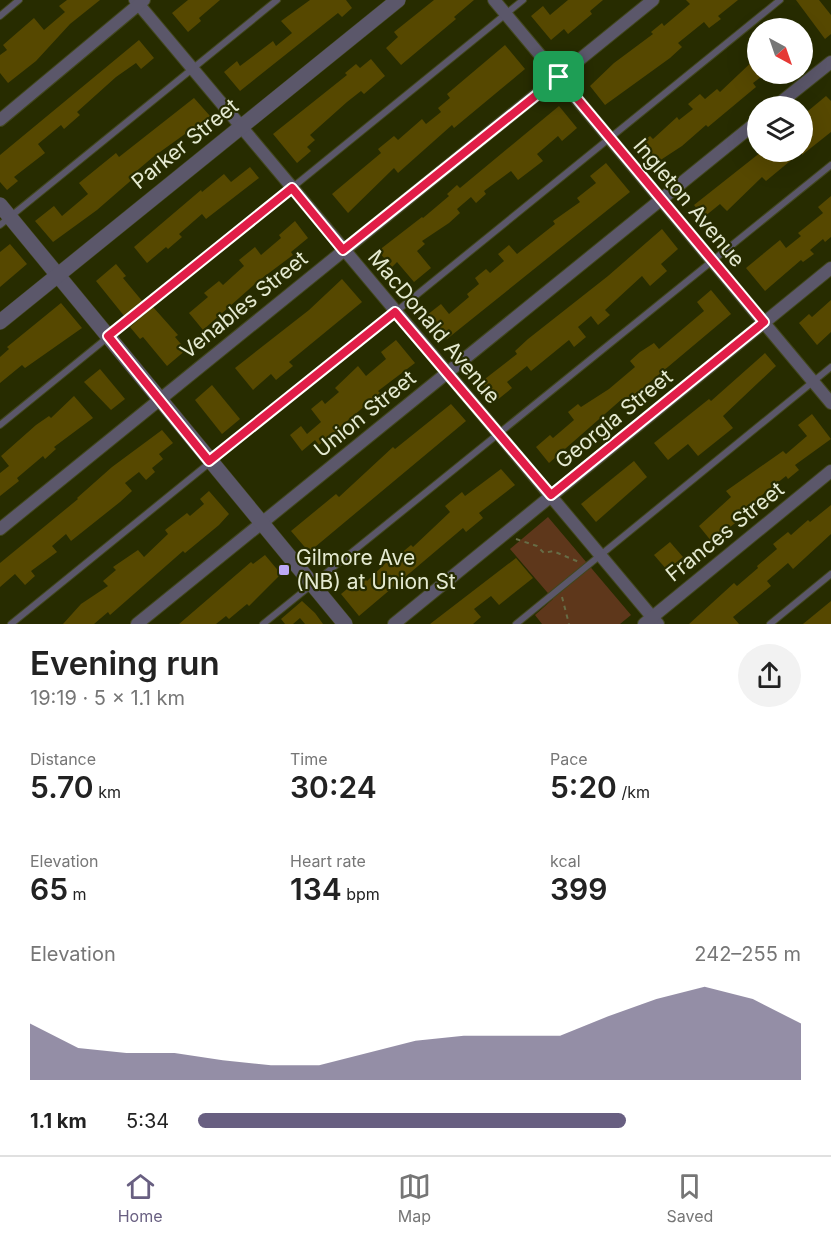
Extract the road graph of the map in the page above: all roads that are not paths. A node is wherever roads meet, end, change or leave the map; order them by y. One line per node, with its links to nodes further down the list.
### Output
1 (19, 0): 10 (lane)
2 (277, 0): 12 (lane)
3 (398, 0): 16 (street, Parker Street)
4 (494, 0): 9 (street, Ingleton Avenue)
5 (524, 0): 9 (lane)
6 (653, 0): 13 (street, Venables Street)
7 (780, 0): 18 (lane)
8 (139, 1): 12 (street, MacDonald Avenue); 15 (street)
9 (506, 14): 13 (street, Ingleton Avenue); 20 (lane)
10 (0, 16)
11 (831, 62): 14 (street)
12 (192, 68): 16 (street, MacDonald Avenue); 22 (lane)
13 (559, 77): 18 (street, Ingleton Avenue); 23 (street, Venables Street)
14 (788, 96)
15 (0, 120)
16 (241, 126): 20 (street, MacDonald Avenue); 26 (street, Parker Street)
17 (747, 130): 21 (street, Union Street)
18 (609, 138): 21 (street, Ingleton Avenue); 27 (lane)
19 (831, 165): 24 (lane)
20 (292, 188): 23 (street, MacDonald Avenue); 30 (lane)
21 (661, 200): 24 (street, Ingleton Avenue); 32 (street, Union Street)
22 (3, 216): 26 (street)
23 (343, 250): 27 (street, MacDonald Avenue); 34 (street, Venables Street)
24 (711, 261): 29 (street, Ingleton Avenue); 37 (lane)
25 (831, 268): 29 (street, Georgia Street)
26 (57, 275): 28 (street, Parker Street); 30 (street)
27 (395, 312): 32 (street, MacDonald Avenue); 38 (lane)
28 (0, 322)
29 (764, 322): 33 (street, Ingleton Avenue); 40 (street, Georgia Street)
30 (108, 336): 34 (street); 36 (lane)
31 (831, 367): 33 (lane)
32 (448, 373): 37 (street, MacDonald Avenue); 41 (street, Union Street)
33 (813, 381): 35 (street, Ingleton Avenue); 43 (lane)
34 (160, 399): 38 (street); 42 (street, Venables Street)
35 (831, 403)
36 (0, 425)
37 (500, 434): 40 (street, MacDonald Avenue); 45 (lane)
38 (209, 461): 41 (street); 47 (lane)
39 (831, 471): 46 (street, Frances Street)
40 (551, 495): 43 (street, MacDonald Avenue); 51 (street, Georgia Street)
41 (260, 523): 45 (street); 48 (street, Union Street)
42 (0, 529)
43 (600, 555): 46 (street, MacDonald Avenue); 52 (lane)
44 (831, 574): 53 (lane)
45 (311, 584): 49 (lane); 50 (street)
46 (651, 622)
47 (11, 624)
48 (137, 624)
49 (263, 624)
50 (345, 624)
51 (394, 624)
52 (516, 624)
53 (770, 624)

